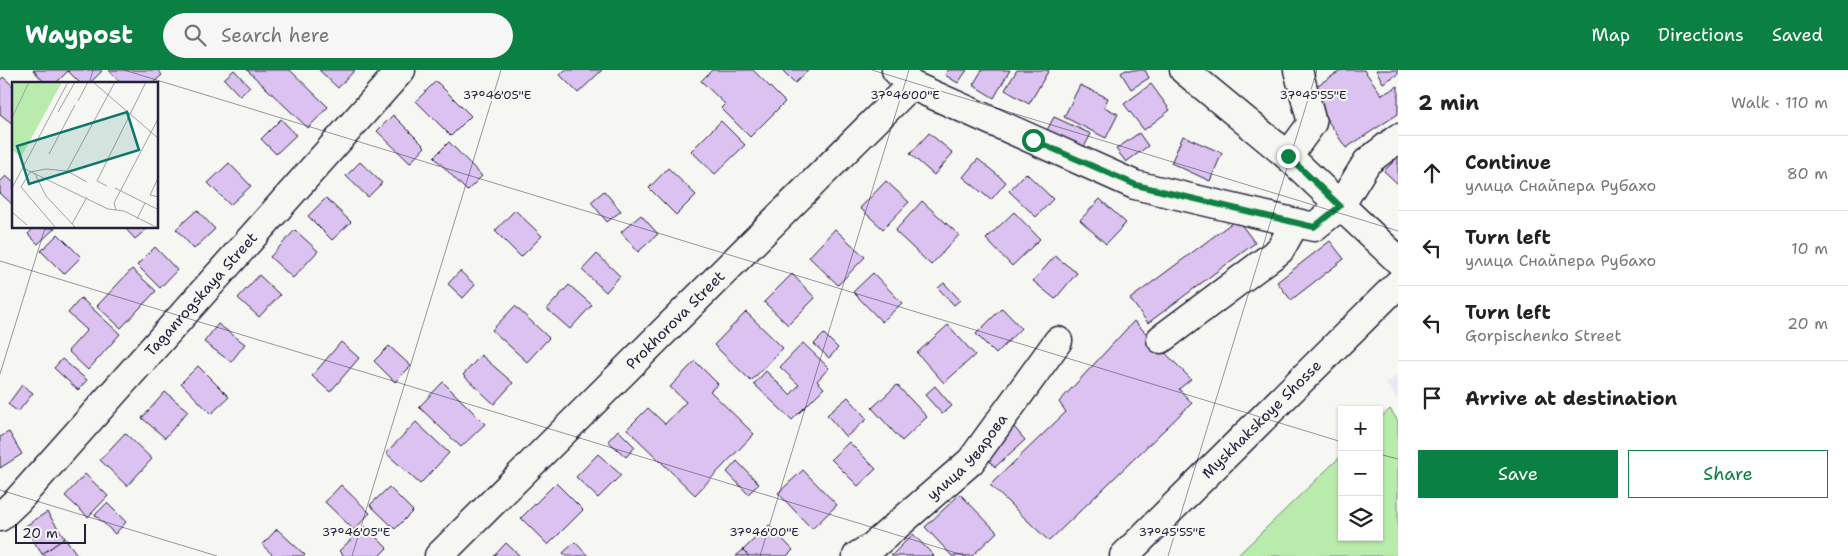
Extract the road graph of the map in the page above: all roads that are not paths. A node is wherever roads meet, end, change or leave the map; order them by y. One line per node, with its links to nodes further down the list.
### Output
1 (401, 70): 13 (street, Taganrogskaya Street)
2 (1184, 70): 6 (street)
3 (1298, 70): 6 (street)
4 (904, 78): 8 (street); 14 (street, Prokhorova Street)
5 (1398, 138): 7 (street)
6 (1288, 156): 7 (street)
7 (1340, 206): 8 (street); 9 (street)
8 (1294, 223): 11 (street)
9 (1398, 260)
10 (1398, 284): 16 (street, Myskhakskoye Shosse)
11 (1162, 339)
12 (1058, 342): 15 (street, улица Уварова)
13 (0, 517)
14 (439, 556)
15 (857, 556)
16 (1124, 556)

